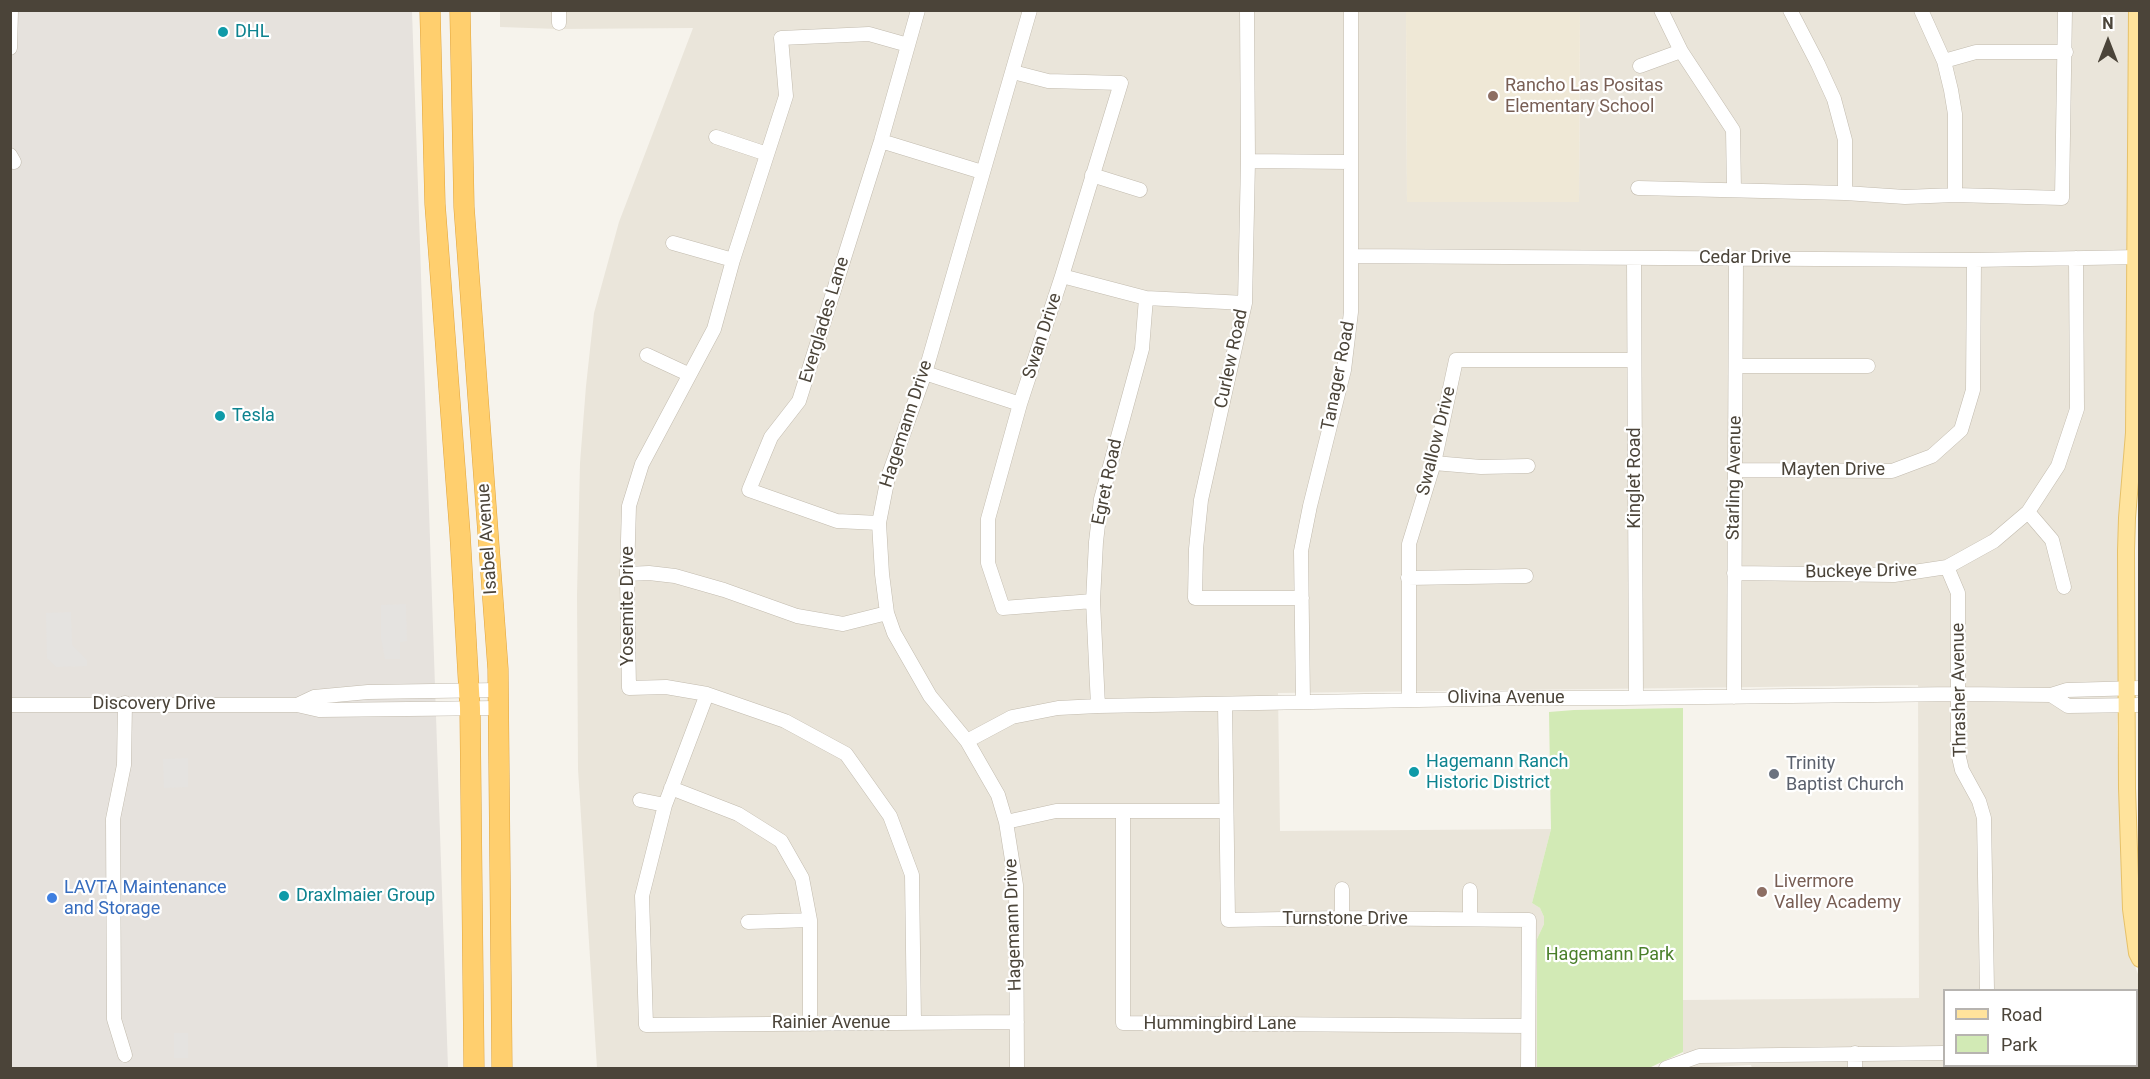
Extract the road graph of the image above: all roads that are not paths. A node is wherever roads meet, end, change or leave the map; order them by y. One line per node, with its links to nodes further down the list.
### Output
1 (11, 10): 14 (street)
2 (430, 10): 71 (highway, Isabel Avenue)
3 (460, 10): 72 (highway, Isabel Avenue)
4 (918, 10): 13 (street, Everglades Lane)
5 (1030, 10): 19 (street, Hagemann Drive)
6 (1247, 10): 24 (street, Curlew Road)
7 (1351, 10): 25 (street, Tanager Road)
8 (1661, 10): 15 (street)
9 (1790, 10): 31 (street)
10 (1921, 10): 17 (street)
11 (2065, 10): 16 (street)
12 (2137, 10): 20 (main road)
13 (908, 45): 22 (street, Everglades Lane); 23 (street, Yosemite Drive)
14 (10, 48)
15 (1681, 51): 18 (street); 30 (street)
16 (2066, 52): 17 (street); 32 (street)
17 (1944, 61): 32 (street)
18 (1640, 66)
19 (1013, 72): 26 (street, Hagemann Drive); 27 (street, Swan Drive)
20 (2138, 89): 35 (main road)
21 (716, 137): 23 (street)
22 (881, 141): 26 (street); 55 (street, Everglades Lane)
23 (767, 154): 39 (street, Yosemite Drive)
24 (1248, 161): 25 (street); 43 (street, Curlew Road)
25 (1350, 162): 34 (street, Tanager Road)
26 (982, 172): 48 (street, Hagemann Drive)
27 (1092, 175): 29 (street); 41 (street, Swan Drive)
28 (1638, 188): 30 (street)
29 (1140, 190)
30 (1734, 190): 31 (street)
31 (1845, 193): 32 (street)
32 (1955, 195)
33 (674, 243): 39 (street)
34 (1351, 256): 36 (street, Cedar Drive); 62 (street, Tanager Road)
35 (2137, 257): 38 (street, Cedar Drive); 65 (main road)
36 (1634, 258): 37 (street, Cedar Drive); 45 (street, Kinglet Road)
37 (1736, 258): 40 (street, Cedar Drive); 46 (street, Starling Avenue)
38 (2076, 258): 40 (street, Cedar Drive); 54 (street, Buckeye Drive)
39 (733, 260): 49 (street, Yosemite Drive)
40 (1974, 260): 53 (street, Mayten Drive)
41 (1062, 276): 42 (street); 50 (street, Swan Drive)
42 (1146, 298): 43 (street); 63 (street, Egret Road)
43 (1245, 303): 62 (street, Curlew Road)
44 (647, 355): 49 (street)
45 (1634, 360): 51 (street, Swallow Drive); 70 (street, Kinglet Road)
46 (1736, 366): 47 (street); 53 (street, Starling Avenue)
47 (1868, 366)
48 (925, 373): 50 (street); 55 (street, Hagemann Drive)
49 (688, 374): 58 (street, Yosemite Drive)
50 (1020, 404): 63 (street, Swan Drive)
51 (1434, 463): 52 (street); 60 (street, Swallow Drive)
52 (1528, 466)
53 (1736, 470): 57 (street, Starling Avenue)
54 (2028, 512): 56 (street, Buckeye Drive); 61 (street)
55 (879, 523): 64 (street, Hagemann Drive)
56 (1947, 567): 57 (street, Buckeye Drive); 67 (street, Thrasher Avenue)
57 (1734, 573): 69 (street, Starling Avenue)
58 (627, 574): 64 (street); 66 (street, Yosemite Drive)
59 (1526, 576): 60 (street)
60 (1408, 578): 73 (street, Swallow Drive)
61 (2064, 587)
62 (1302, 598): 74 (street, Tanager Road)
63 (1093, 601): 78 (street, Egret Road)
64 (887, 613): 80 (street, Hagemann Drive)
65 (2133, 688): 68 (street, Olivina Avenue); 79 (main road)
66 (707, 694): 81 (street); 96 (street, Yosemite Drive)
67 (1959, 694): 68 (street, Olivina Avenue); 69 (street, Olivina Avenue); 94 (street, Thrasher Avenue)
68 (2051, 695): 79 (street, Olivina Avenue)
69 (1734, 697): 70 (street, Olivina Avenue)
70 (1636, 698): 73 (street, Olivina Avenue)
71 (469, 699): 72 (street, Discovery Drive); 75 (street, Discovery Drive); 102 (highway, Isabel Avenue)
72 (498, 699): 103 (highway, Isabel Avenue)
73 (1409, 699): 74 (street, Olivina Avenue)
74 (1303, 702): 76 (street, Olivina Avenue)
75 (125, 704): 77 (street, Discovery Drive); 101 (street)
76 (1225, 704): 78 (street, Olivina Avenue); 84 (street, Turnstone Drive)
77 (10, 705)
78 (1098, 706): 80 (street, Olivina Avenue)
79 (2133, 706): 93 (main road)
80 (967, 741): 86 (street, Hagemann Drive)
81 (671, 788): 83 (street); 91 (street)
82 (640, 800): 83 (street)
83 (665, 805): 97 (street, Rainier Avenue)
84 (1226, 811): 85 (street); 89 (street, Turnstone Drive)
85 (1123, 812): 86 (street); 98 (street, Hummingbird Lane)
86 (1006, 822): 95 (street, Hagemann Drive)
87 (1342, 890): 89 (street)
88 (1470, 890): 90 (street)
89 (1342, 918): 90 (street, Turnstone Drive)
90 (1470, 919): 98 (street, Turnstone Drive)
91 (810, 920): 92 (street); 97 (street)
92 (748, 922)
93 (2139, 959)
94 (1987, 989)
95 (1017, 1022): 96 (street, Rainier Avenue); 104 (street, Hagemann Drive)
96 (914, 1023): 97 (street, Rainier Avenue)
97 (810, 1024)
98 (1528, 1026): 105 (street, Turnstone Drive)
99 (1855, 1053): 100 (street); 106 (street); 107 (street)
100 (1943, 1053)
101 (125, 1055)
102 (474, 1068)
103 (502, 1068)
104 (1017, 1068)
105 (1528, 1068)
106 (1666, 1068)
107 (1855, 1068)

